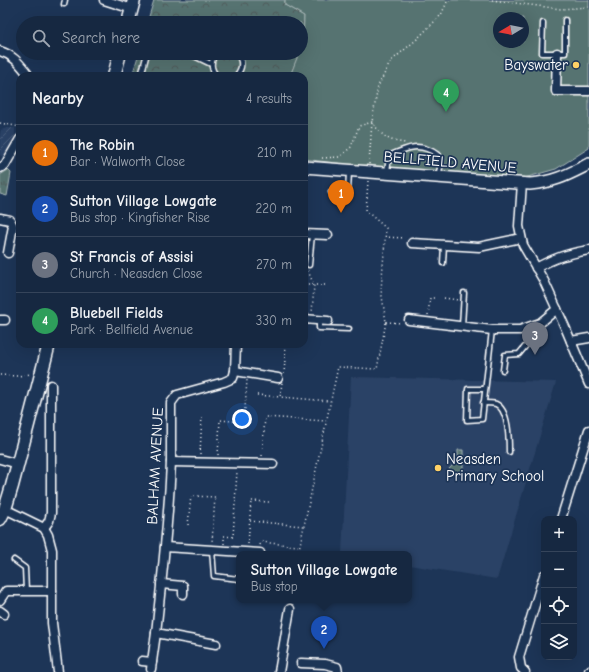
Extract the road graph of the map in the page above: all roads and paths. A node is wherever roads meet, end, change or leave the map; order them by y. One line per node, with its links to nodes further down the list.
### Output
1 (104, 0): 4 (street)
2 (448, 0): 25 (path)
3 (492, 0): 5 (path)
4 (133, 4): 6 (main road)
5 (589, 7)
6 (130, 16)
7 (565, 20): 10 (lane)
8 (543, 23): 10 (lane)
9 (0, 51): 11 (street)
10 (557, 53): 24 (street)
11 (16, 59)
12 (17, 60): 19 (street)
13 (118, 60): 20 (main road)
14 (145, 60): 21 (lane)
15 (203, 60): 18 (lane)
16 (212, 60): 18 (lane)
17 (240, 60): 23 (lane)
18 (211, 64): 22 (lane)
19 (26, 72)
20 (115, 72)
21 (142, 72)
22 (214, 72)
23 (239, 72)
24 (589, 91)
25 (372, 122): 29 (path); 30 (path); 35 (path)
26 (0, 123): 27 (path)
27 (16, 125)
28 (16, 146): 33 (street)
29 (420, 146): 36 (lane); 37 (lane)
30 (322, 158)
31 (589, 164): 38 (street, BELLFIELD AVENUE)
32 (308, 167): 34 (street, BELLFIELD AVENUE)
33 (0, 168)
34 (349, 170): 35 (street, BELLFIELD AVENUE); 39 (lane)
35 (369, 171): 36 (street, BELLFIELD AVENUE); 45 (path)
36 (387, 172): 37 (street, BELLFIELD AVENUE)
37 (438, 176): 38 (street, BELLFIELD AVENUE)
38 (522, 183): 46 (street)
39 (331, 192)
40 (15, 213): 42 (street)
41 (0, 218): 42 (street)
42 (10, 220): 50 (street)
43 (308, 234): 44 (street); 52 (lane)
44 (328, 235)
45 (385, 237): 47 (path); 67 (path)
46 (521, 238): 48 (street); 53 (street)
47 (412, 243): 48 (street)
48 (444, 245): 51 (lane)
49 (589, 250): 53 (street)
50 (8, 253)
51 (443, 263)
52 (310, 265)
53 (536, 268): 62 (street)
54 (308, 271): 56 (path)
55 (308, 285): 56 (path)
56 (314, 285): 57 (path); 63 (path)
57 (326, 286)
58 (464, 293): 61 (lane)
59 (434, 298): 68 (path)
60 (444, 298): 61 (path)
61 (463, 300): 70 (lane)
62 (557, 309): 69 (street); 74 (street)
63 (312, 314)
64 (308, 319): 65 (street)
65 (324, 320): 71 (lane)
66 (409, 320): 67 (path); 68 (street)
67 (386, 322): 89 (path)
68 (428, 322): 70 (street)
69 (530, 326): 72 (street); 78 (lane)
70 (462, 327): 72 (street)
71 (349, 329)
72 (492, 330): 86 (lane)
73 (589, 338): 74 (street)
74 (571, 341): 85 (street)
75 (48, 348): 100 (main road)
76 (236, 348): 79 (street)
77 (286, 348): 83 (path)
78 (503, 370)
79 (235, 371): 80 (street); 96 (street, BALHAM AVENUE)
80 (248, 373): 83 (street); 98 (path)
81 (31, 374): 82 (path)
82 (0, 375)
83 (280, 377): 88 (path)
84 (50, 384): 109 (street)
85 (589, 384)
86 (484, 389): 90 (lane); 90 (lane)
87 (257, 395): 88 (path)
88 (280, 397): 89 (path)
89 (330, 401): 92 (path)
90 (483, 403): 94 (lane)
91 (202, 415): 97 (path)
92 (326, 421): 101 (path); 108 (path)
93 (589, 430): 105 (street)
94 (509, 452)
95 (0, 459): 100 (street)
96 (171, 462): 97 (street); 111 (street, BALHAM AVENUE)
97 (199, 462): 98 (street)
98 (218, 463): 99 (street)
99 (237, 463): 101 (street); 113 (path)
100 (18, 464): 104 (main road)
101 (262, 464): 102 (street)
102 (273, 464)
103 (270, 502): 106 (path)
104 (3, 514): 109 (street)
105 (562, 516)
106 (250, 522): 108 (path); 115 (path)
107 (188, 525): 112 (path)
108 (303, 526): 110 (path)
109 (44, 528): 123 (street)
110 (299, 546): 116 (path); 117 (path)
111 (165, 547): 112 (street); 120 (street, BALHAM AVENUE)
112 (212, 550): 113 (street); 119 (lane)
113 (224, 550): 114 (street)
114 (236, 551)
115 (247, 551)
116 (260, 551)
117 (298, 551)
118 (14, 560): 122 (lane)
119 (236, 579)
120 (161, 584): 124 (street); 127 (street, BALHAM AVENUE)
121 (541, 585): 131 (street)
122 (26, 591): 123 (street); 125 (street)
123 (52, 591): 132 (street)
124 (183, 594)
125 (0, 600)
126 (290, 609): 133 (street)
127 (156, 633): 128 (street); 129 (street, BALHAM AVENUE)
128 (216, 644)
129 (142, 661)
130 (301, 663): 134 (street)
131 (520, 671)
132 (58, 672)
133 (279, 672)
134 (338, 672)

